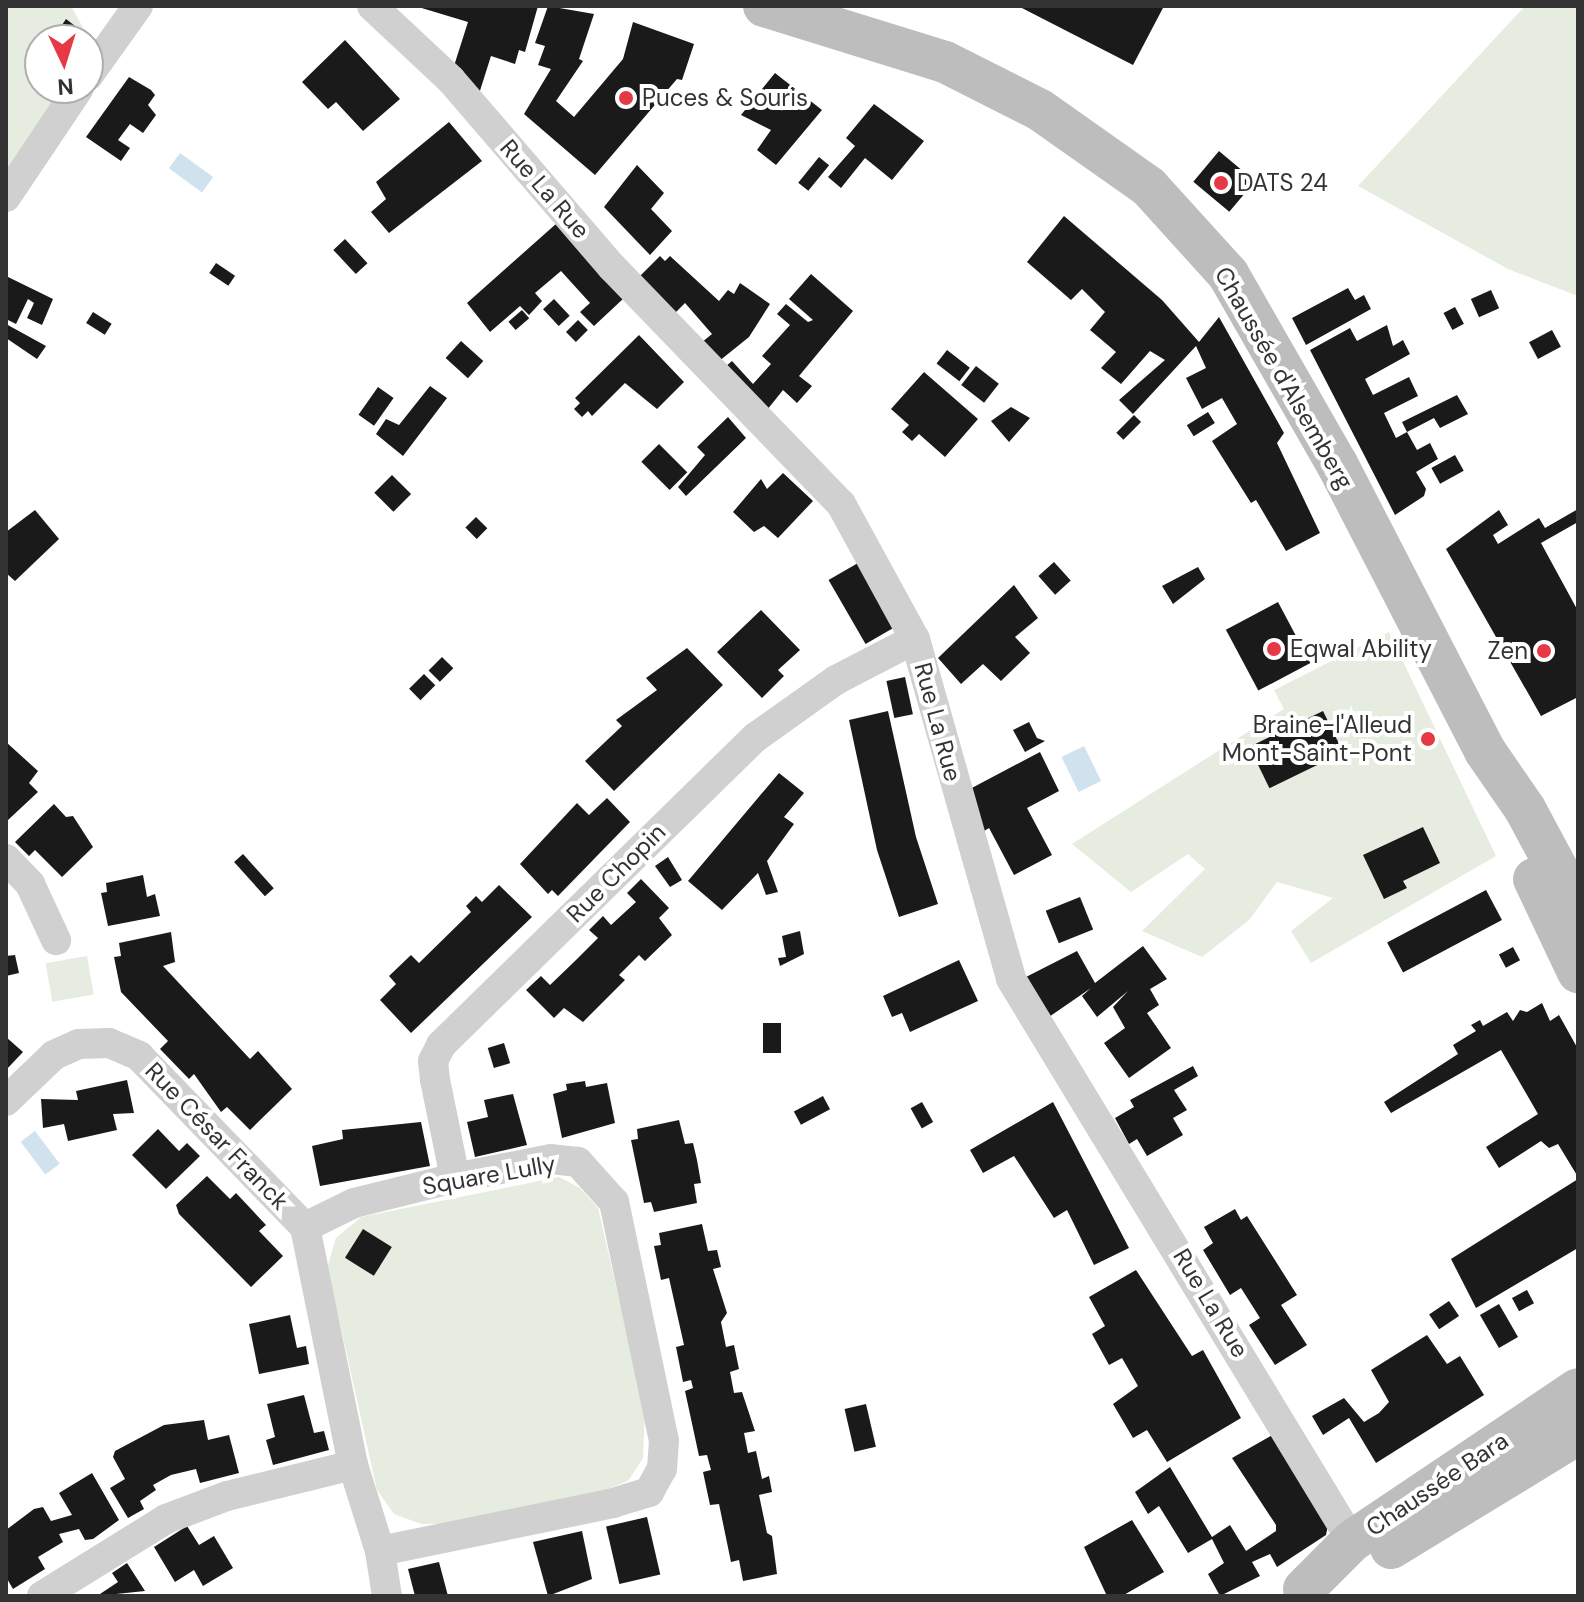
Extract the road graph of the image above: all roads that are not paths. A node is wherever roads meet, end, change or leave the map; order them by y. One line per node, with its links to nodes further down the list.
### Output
1 (138, 6): 4 (street)
2 (372, 6): 7 (street, Rue La Rue)
3 (764, 6): 8 (main road, Chaussée d'Alsemberg)
4 (104, 54)
5 (68, 104): 6 (street)
6 (6, 197)
7 (915, 639): 14 (street, Rue Chopin); 19 (street, Rue La Rue)
8 (1485, 751): 10 (main road, Chaussée d'Alsemberg); 12 (main road, Chaussée d'Alsemberg)
9 (6, 859): 11 (street)
10 (1578, 908)
11 (56, 940)
12 (1578, 972)
13 (6, 1101): 15 (street, Rue César Franck)
14 (455, 1178): 15 (street, Square Lully); 20 (street, Square Lully)
15 (305, 1227): 18 (street)
16 (1578, 1389): 19 (main road, Chaussée Bara)
17 (1578, 1434): 21 (main road, Chaussée Bara)
18 (353, 1465): 20 (street); 22 (street)
19 (1352, 1541): 21 (main road, Chaussée Bara)
20 (380, 1551): 23 (street)
21 (1298, 1592)
22 (42, 1596)
23 (387, 1596)

